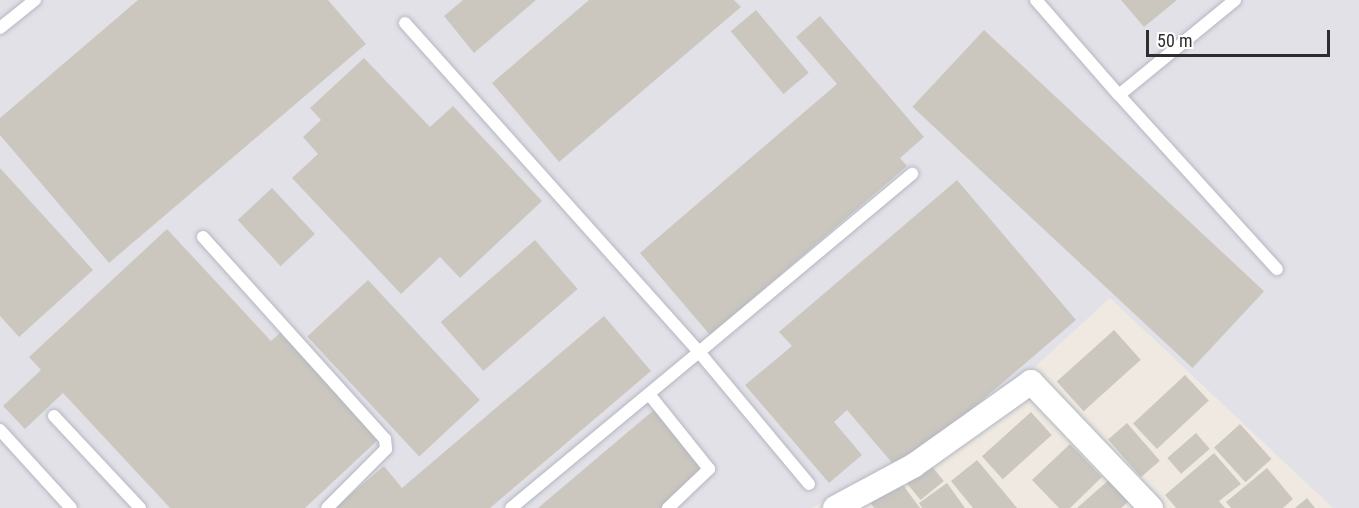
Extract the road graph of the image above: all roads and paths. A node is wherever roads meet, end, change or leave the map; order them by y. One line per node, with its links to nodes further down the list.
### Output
1 (35, 0): 5 (lane)
2 (1035, 0): 6 (lane)
3 (1235, 0): 6 (lane)
4 (405, 23): 10 (lane)
5 (0, 28)
6 (1119, 95): 9 (lane)
7 (912, 174): 10 (lane)
8 (203, 237): 17 (lane)
9 (1277, 269)
10 (699, 352): 11 (lane); 14 (lane)
11 (649, 394): 18 (lane); 19 (lane)
12 (54, 416): 16 (lane)
13 (0, 430): 15 (lane)
14 (809, 484)
15 (71, 508)
16 (140, 508)
17 (327, 508)
18 (511, 508)
19 (668, 508)
20 (835, 508): 21 (street)
21 (1151, 508)

